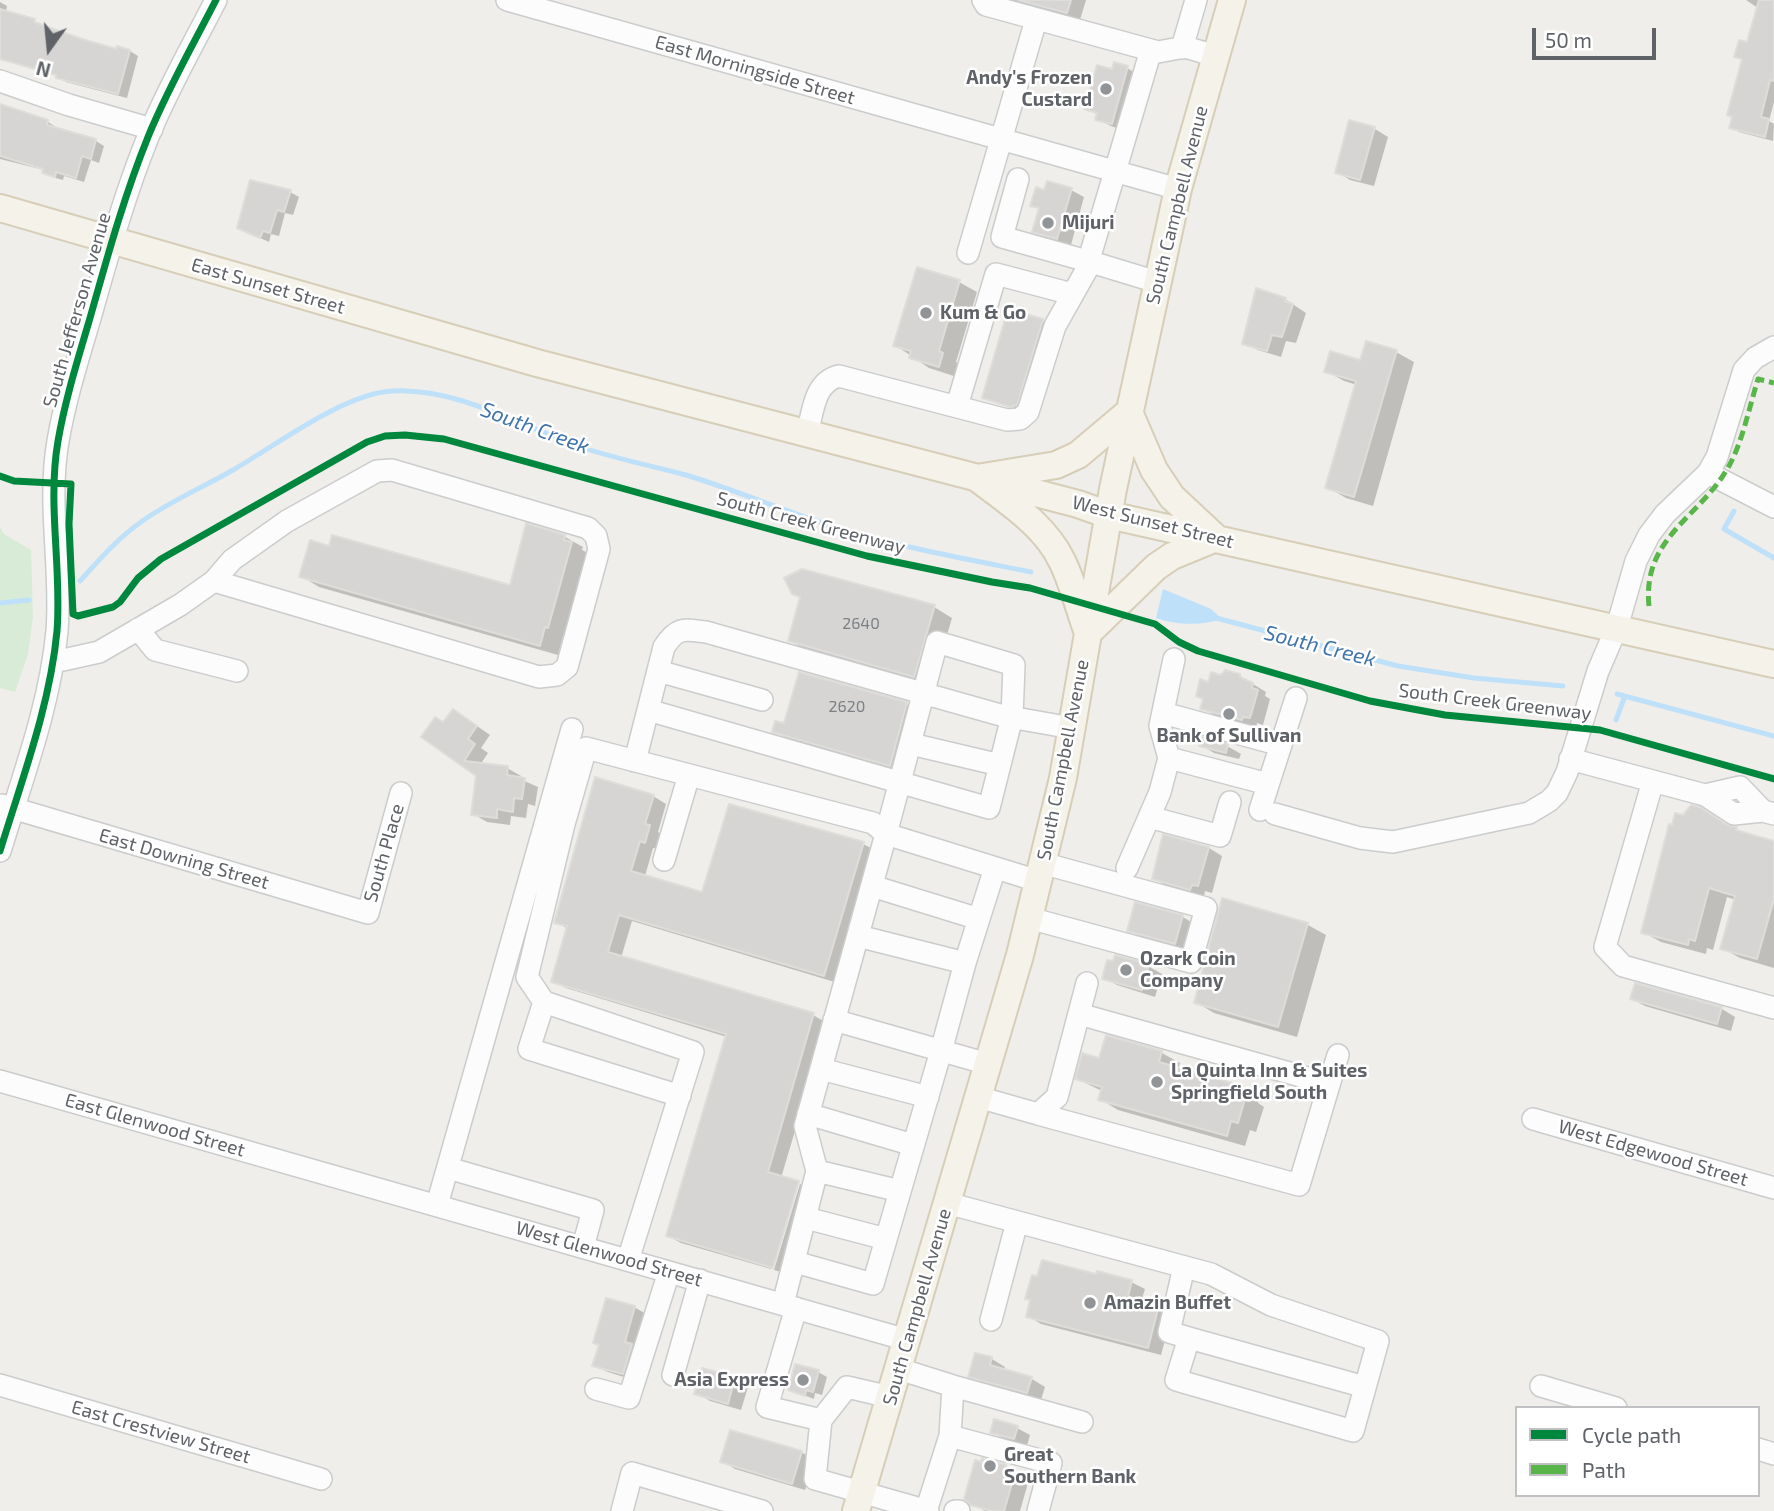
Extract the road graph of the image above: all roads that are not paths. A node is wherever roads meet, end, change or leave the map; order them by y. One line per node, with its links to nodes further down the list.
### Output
1 (216, 0): 11 (street, South Jefferson Avenue)
2 (507, 0): 12 (street, East Morningside Street)
3 (983, 0): 6 (street)
4 (1196, 0): 7 (street)
5 (1232, 0): 9 (main road, South Campbell Avenue)
6 (1036, 20): 8 (street); 12 (street)
7 (1182, 48): 8 (street); 9 (street)
8 (1151, 50): 13 (street)
9 (1216, 56): 15 (main road, South Campbell Avenue)
10 (0, 81): 11 (street)
11 (152, 129): 19 (street, South Jefferson Avenue)
12 (1002, 140): 13 (street, East Morningside Street); 17 (street)
13 (1116, 172): 15 (street, East Morningside Street); 21 (street)
14 (1018, 179): 18 (street)
15 (1178, 189): 22 (main road, South Campbell Avenue)
16 (0, 208): 19 (main road, East Sunset Street)
17 (975, 229): 18 (street); 20 (street)
18 (1002, 237): 21 (street)
19 (112, 241): 25 (main road, East Sunset Street); 38 (street, South Jefferson Avenue)
20 (968, 253)
21 (1091, 262): 22 (street); 23 (street)
22 (1157, 282): 27 (main road, South Campbell Avenue)
23 (1072, 294): 26 (street); 26 (street)
24 (1770, 352): 29 (street)
25 (537, 363): 28 (main road, West Sunset Street)
26 (957, 406): 28 (street)
27 (1129, 412): 30 (main road); 32 (main road, South Campbell Avenue); 33 (main road)
28 (807, 434): 30 (main road, West Sunset Street)
29 (1708, 473): 31 (street); 35 (street)
30 (976, 478): 32 (main road, West Sunset Street); 37 (main road)
31 (1774, 507)
32 (1109, 515): 33 (main road, West Sunset Street); 37 (main road, South Campbell Avenue)
33 (1216, 538): 35 (main road, West Sunset Street); 37 (main road)
34 (215, 581): 34 (street); 36 (street)
35 (1617, 627): 40 (main road, West Sunset Street); 54 (street)
36 (138, 629): 38 (street); 41 (street)
37 (1088, 633): 49 (main road, South Campbell Avenue)
38 (54, 659): 63 (street, South Jefferson Avenue)
39 (1174, 659): 47 (street)
40 (1774, 664)
41 (237, 671)
42 (658, 671): 43 (street); 45 (street); 46 (street)
43 (924, 693): 48 (street); 48 (street); 51 (street)
44 (1296, 698): 52 (street)
45 (762, 700)
46 (648, 710): 55 (street); 59 (street)
47 (1163, 713): 52 (street); 53 (street)
48 (1012, 717): 49 (street); 56 (street)
49 (1072, 728): 72 (main road, South Campbell Avenue)
50 (572, 729): 71 (street)
51 (911, 744): 56 (street); 59 (street)
52 (1281, 745): 60 (street)
53 (1169, 758): 60 (street); 65 (street)
54 (1570, 759): 58 (street); 60 (street)
55 (635, 761): 57 (street); 71 (street)
56 (1000, 765): 59 (street)
57 (689, 775): 66 (street); 68 (street)
58 (1653, 780): 64 (street); 81 (street)
59 (901, 783): 66 (street)
60 (1268, 784)
61 (401, 793): 74 (street, South Place)
62 (1230, 802): 65 (street)
63 (6, 807): 67 (street, South Jefferson Avenue); 74 (street, East Downing Street)
64 (1768, 813)
65 (1149, 817): 70 (street)
66 (886, 834): 69 (street); 73 (street)
67 (0, 851)
68 (664, 860)
69 (995, 868): 72 (street); 76 (street)
70 (1128, 868)
71 (543, 869): 80 (street); 98 (street)
72 (1040, 872): 75 (main road, South Campbell Avenue); 75 (street)
73 (872, 886): 76 (street); 77 (street)
74 (368, 912)
75 (1029, 918): 86 (main road, South Campbell Avenue)
76 (978, 919): 78 (street)
77 (858, 936): 78 (street); 83 (street)
78 (965, 963): 84 (street)
79 (1087, 983): 82 (street)
80 (544, 1002): 90 (street); 90 (street)
81 (1774, 1008)
82 (1079, 1014): 89 (street); 94 (street)
83 (834, 1020): 84 (street); 87 (street)
84 (942, 1051): 86 (street); 91 (street)
85 (1338, 1055): 89 (street)
86 (988, 1064): 92 (main road, South Campbell Avenue)
87 (821, 1069): 91 (street); 93 (street)
88 (0, 1081): 97 (street, East Glenwood Street)
89 (1329, 1084): 94 (street)
90 (680, 1096): 108 (street)
91 (928, 1097): 96 (street)
92 (978, 1097): 94 (street); 102 (main road, South Campbell Avenue)
93 (808, 1114): 96 (street); 99 (street)
94 (1038, 1114)
95 (1533, 1119): 100 (street, West Edgewood Street)
96 (913, 1145): 101 (street)
97 (311, 1168): 103 (street, West Glenwood Street)
98 (447, 1168): 103 (street); 107 (street)
99 (817, 1171): 101 (street); 104 (street)
100 (1774, 1188)
101 (900, 1191): 106 (street)
102 (947, 1203): 105 (street); 116 (main road, South Campbell Avenue)
103 (437, 1205): 107 (street, West Glenwood Street)
104 (806, 1218): 106 (street); 109 (street)
105 (1017, 1222): 110 (street); 114 (street)
106 (886, 1239): 109 (street)
107 (583, 1247): 108 (street, West Glenwood Street)
108 (628, 1260): 111 (street, West Glenwood Street)
109 (795, 1262): 113 (street)
110 (1184, 1267): 115 (street); 122 (street)
111 (669, 1272): 112 (street, West Glenwood Street); 123 (street)
112 (700, 1280): 113 (street, West Glenwood Street); 118 (street)
113 (789, 1306): 116 (street, West Glenwood Street); 126 (street)
114 (991, 1320)
115 (1189, 1338): 122 (street); 122 (street)
116 (907, 1340): 117 (main road, South Campbell Avenue)
117 (899, 1369): 120 (street); 124 (main road, South Campbell Avenue)
118 (673, 1375)
119 (0, 1385): 129 (street, East Crestview Street)
120 (953, 1386): 127 (street); 128 (street)
121 (1541, 1386): 125 (street)
122 (1365, 1387)
123 (596, 1389)
124 (890, 1397): 126 (street); 130 (main road, South Campbell Avenue)
125 (1609, 1406)
126 (821, 1420): 130 (street)
127 (1082, 1422)
128 (950, 1436): 131 (street); 134 (street)
129 (321, 1479)
130 (859, 1502): 131 (street)
131 (919, 1510)
132 (622, 1511): 133 (street)
133 (762, 1511)
134 (1038, 1511)

